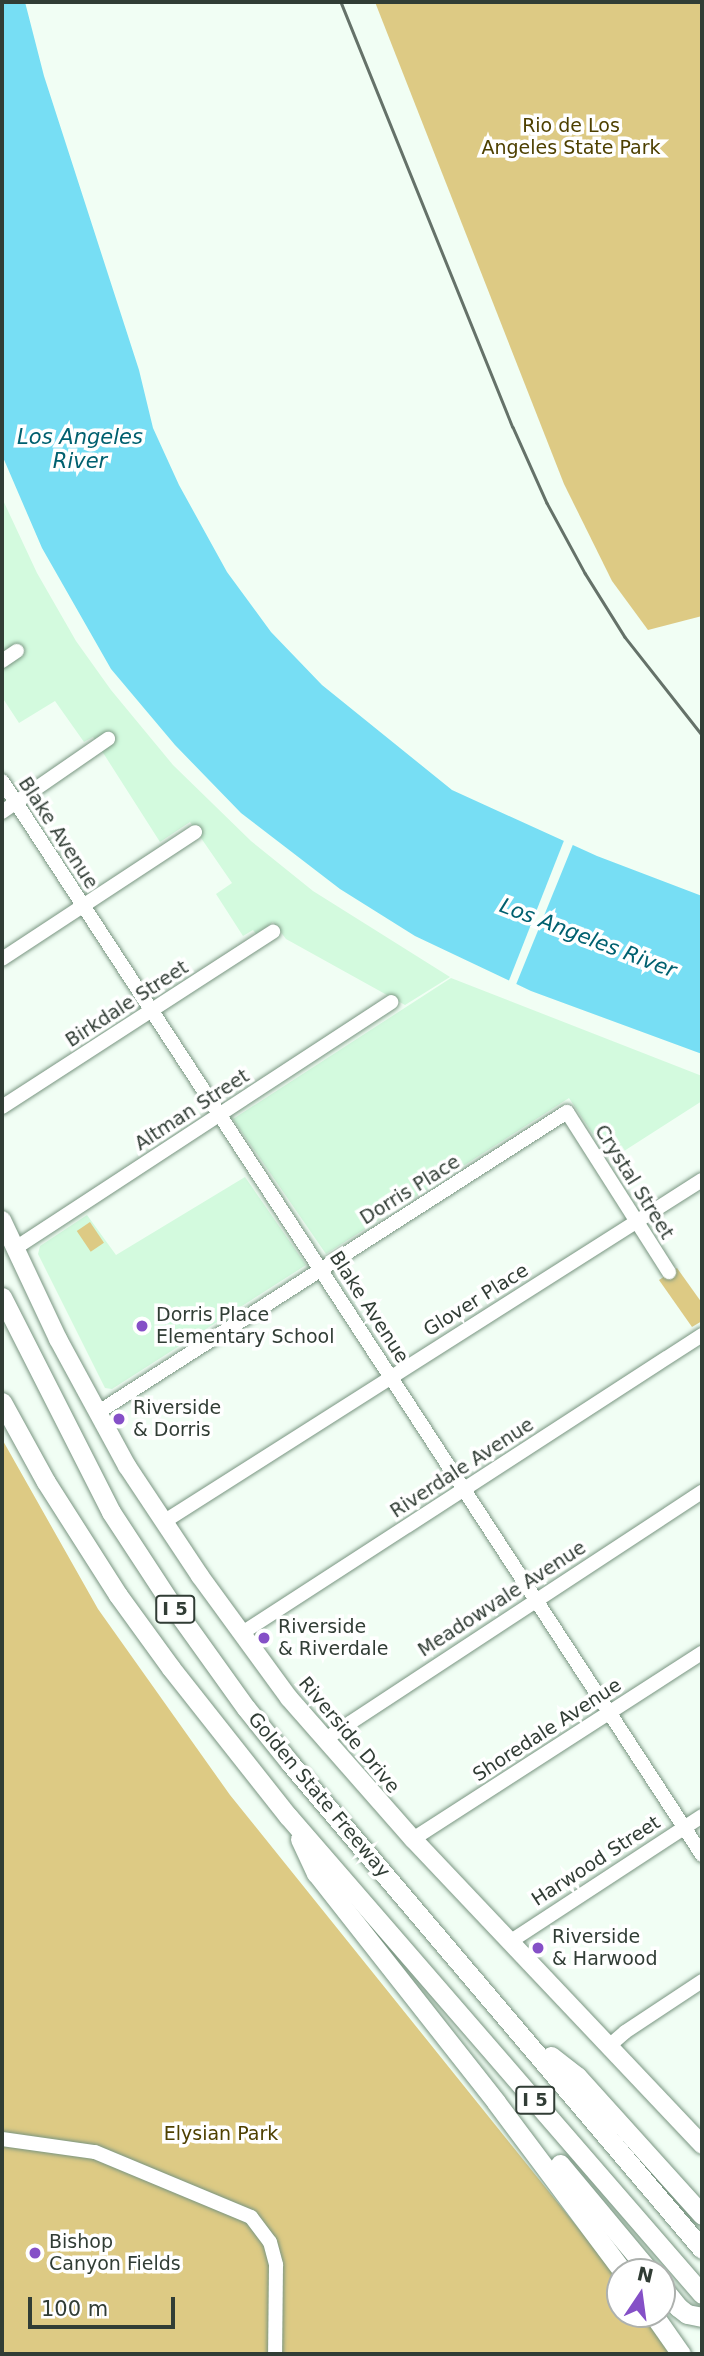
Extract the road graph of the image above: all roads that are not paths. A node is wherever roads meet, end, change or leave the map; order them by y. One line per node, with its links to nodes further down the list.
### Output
1 (17, 651): 2 (street)
2 (2, 661)
3 (108, 739): 5 (street)
4 (2, 781): 5 (street, Blake Avenue)
5 (16, 803): 6 (street); 8 (street, Blake Avenue)
6 (2, 812)
7 (195, 832): 8 (street)
8 (83, 906): 10 (street); 12 (street, Blake Avenue)
9 (273, 932): 12 (street, Birkdale Street)
10 (2, 959)
11 (391, 1002): 15 (street, Altman Street)
12 (151, 1012): 13 (street, Birkdale Street); 15 (street, Blake Avenue)
13 (2, 1107)
14 (567, 1112): 18 (street, Crystal Street); 20 (street, Dorris Place)
15 (219, 1116): 19 (street, Altman Street); 20 (street, Blake Avenue)
16 (702, 1180): 18 (street, Glover Place)
17 (2, 1220): 19 (main road, Riverside Drive)
18 (636, 1221): 21 (street, Crystal Street); 24 (street, Glover Place)
19 (14, 1249): 26 (main road, Riverside Drive)
20 (321, 1269): 24 (street, Blake Avenue); 26 (street, Dorris Place)
21 (669, 1272)
22 (2, 1297): 42 (highway, Golden State Freeway / I 5)
23 (702, 1335): 27 (street, Riverdale Avenue)
24 (391, 1377): 27 (street, Blake Avenue); 29 (street, Glover Place)
25 (2, 1402): 35 (highway, Golden State Freeway / I 5)
26 (97, 1413): 29 (main road, Riverside Drive)
27 (463, 1490): 30 (street, Blake Avenue); 31 (street, Riverdale Avenue)
28 (702, 1492): 30 (street, Meadowvale Avenue)
29 (165, 1521): 31 (main road, Riverside Drive)
30 (535, 1600): 33 (street, Blake Avenue); 34 (street, Meadowvale Avenue)
31 (242, 1633): 34 (main road, Riverside Drive)
32 (702, 1653): 33 (street, Shoredale Avenue)
33 (610, 1713): 37 (street, Blake Avenue); 38 (street, Shoredale Avenue)
34 (324, 1740): 38 (main road, Riverside Drive)
35 (288, 1816): 44 (highway); 51 (highway, Golden State Freeway / I 5)
36 (702, 1816): 37 (street, Harwood Street)
37 (684, 1828): 39 (street, Blake Avenue); 40 (street, Harwood Street)
38 (412, 1839): 40 (main road, Riverside Drive)
39 (702, 1855)
40 (511, 1941): 43 (main road, Riverside Drive)
41 (702, 1981): 43 (street)
42 (525, 2037): 47 (highway); 48 (highway, Golden State Freeway / I 5)
43 (609, 2046): 46 (main road, Riverside Drive)
44 (468, 2067): 49 (highway); 50 (highway)
45 (2, 2139): 55 (street)
46 (702, 2145)
47 (702, 2215)
48 (702, 2249)
49 (612, 2258)
50 (638, 2258)
51 (702, 2294)
52 (676, 2304): 53 (highway)
53 (702, 2317)
54 (663, 2328): 56 (highway)
55 (275, 2354)
56 (681, 2354)

